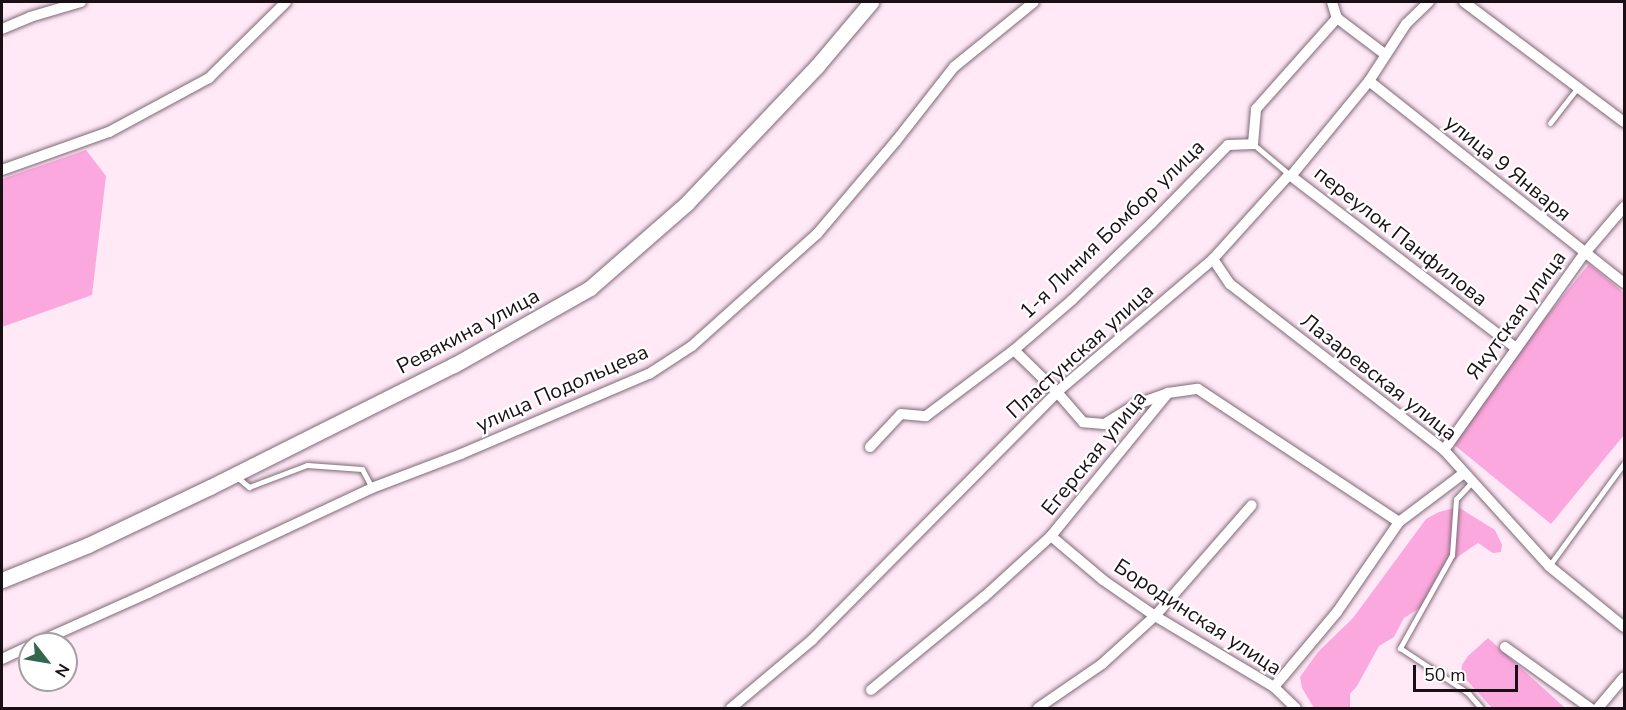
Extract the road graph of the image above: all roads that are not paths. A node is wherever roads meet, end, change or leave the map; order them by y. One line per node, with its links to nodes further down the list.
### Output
1 (81, 2): 9 (street)
2 (286, 2): 16 (street)
3 (870, 2): 30 (main road, Ревякина улица)
4 (1034, 2): 32 (street, улица Подольцева)
5 (1332, 2): 8 (street)
6 (1430, 2): 10 (street, Пластунская улица)
7 (1464, 2): 12 (street)
8 (1337, 18): 10 (street); 15 (street)
9 (2, 29)
10 (1386, 55): 11 (street, Пластунская улица)
11 (1369, 81): 17 (street, Пластунская улица); 19 (street, улица 9 Января)
12 (1578, 87): 13 (street); 14 (lane)
13 (1624, 122)
14 (1550, 123)
15 (1253, 144): 17 (lane); 23 (street, 1-я Линия Бомбор улица)
16 (2, 170)
17 (1292, 176): 20 (street, Пластунская улица); 22 (street, переулок Панфилова)
18 (1624, 207): 19 (street, Якутская улица)
19 (1584, 254): 21 (street, улица 9 Января); 22 (street, Якутская улица)
20 (1213, 259): 24 (street, Пластунская улица); 27 (street, Лазаревская улица)
21 (1624, 283)
22 (1516, 348): 27 (street, Якутская улица)
23 (1014, 350): 24 (street); 26 (street, 1-я Линия Бомбор улица)
24 (1058, 392): 25 (street); 47 (street, Пластунская улица)
25 (1168, 393): 34 (street, Егерская улица); 35 (street, Егерская улица)
26 (870, 447)
27 (1443, 450): 29 (street, Лазаревская улица)
28 (1624, 463): 36 (lane)
29 (1464, 473): 31 (street, Лазаревская улица); 34 (street)
30 (235, 475): 32 (lane); 37 (main road, Ревякина улица)
31 (1472, 482): 36 (street, Лазаревская улица); 50 (lane)
32 (372, 488): 40 (street, улица Подольцева)
33 (1252, 505): 38 (street)
34 (1399, 522): 45 (street)
35 (1051, 536): 38 (street, Бородинская улица); 46 (street, Егерская улица)
36 (1549, 566): 39 (street, Лазаревская улица)
37 (2, 580)
38 (1155, 616): 45 (street, Бородинская улица); 48 (street)
39 (1624, 627)
40 (61, 632)
41 (1505, 647): 51 (street)
42 (18, 652): 43 (street, улица Подольцева)
43 (2, 659)
44 (1624, 677): 52 (street)
45 (1274, 687): 49 (street, Бородинская улица)
46 (871, 690)
47 (731, 708)
48 (1038, 708)
49 (1296, 708)
50 (1481, 708)
51 (1590, 708)
52 (1598, 708)

